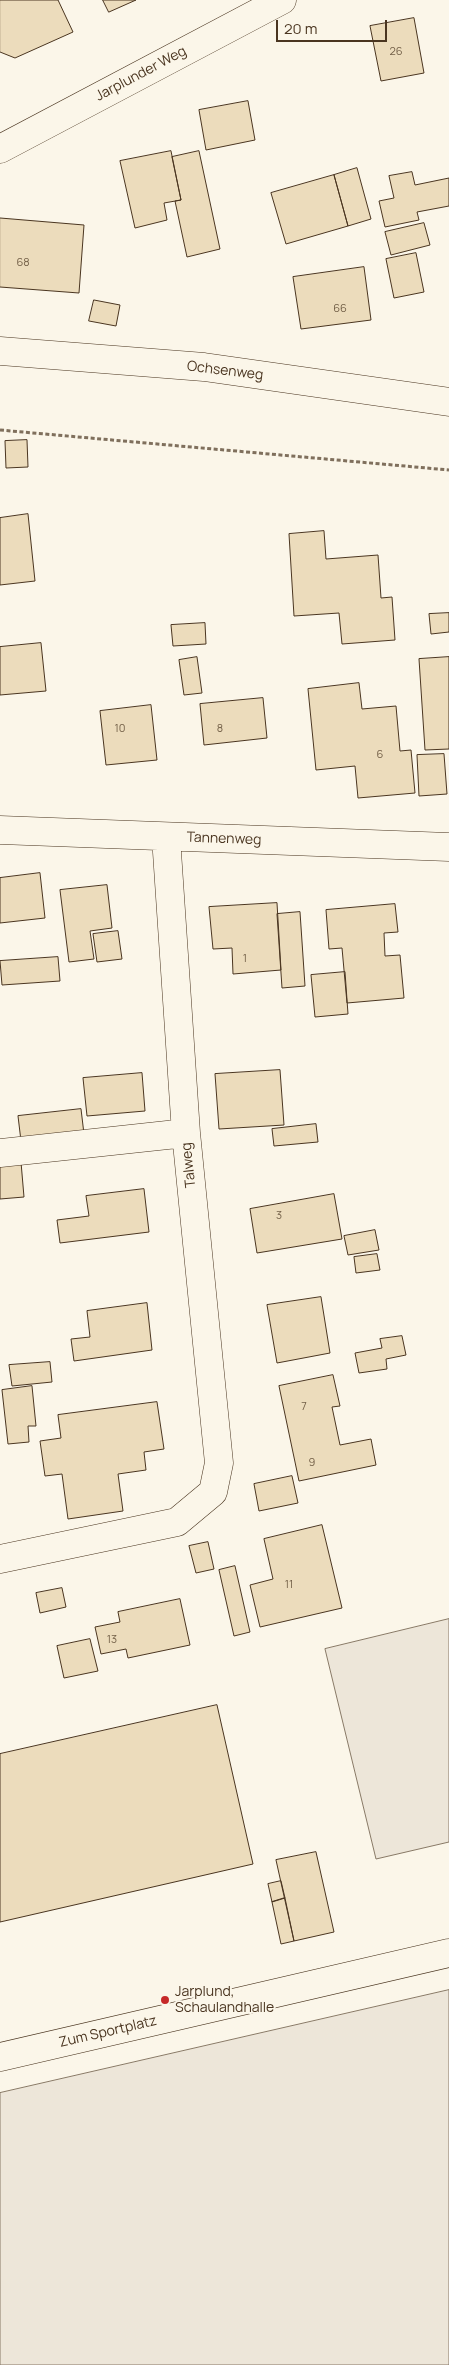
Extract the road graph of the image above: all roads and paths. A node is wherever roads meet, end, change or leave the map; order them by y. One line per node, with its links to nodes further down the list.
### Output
1 (282, 0): 2 (street, Jarplunder Weg)
2 (0, 149)
3 (0, 351): 4 (street, Ochsenweg)
4 (449, 402)
5 (0, 430): 6 (path)
6 (449, 470)
7 (0, 830): 8 (street, Tannenweg)
8 (166, 837): 9 (street, Tannenweg); 10 (street, Talweg)
9 (449, 847)
10 (186, 1133): 11 (street); 12 (street, Talweg)
11 (0, 1153)
12 (0, 1559)
13 (449, 1953): 14 (street, Zum Sportplatz)
14 (0, 2057)

